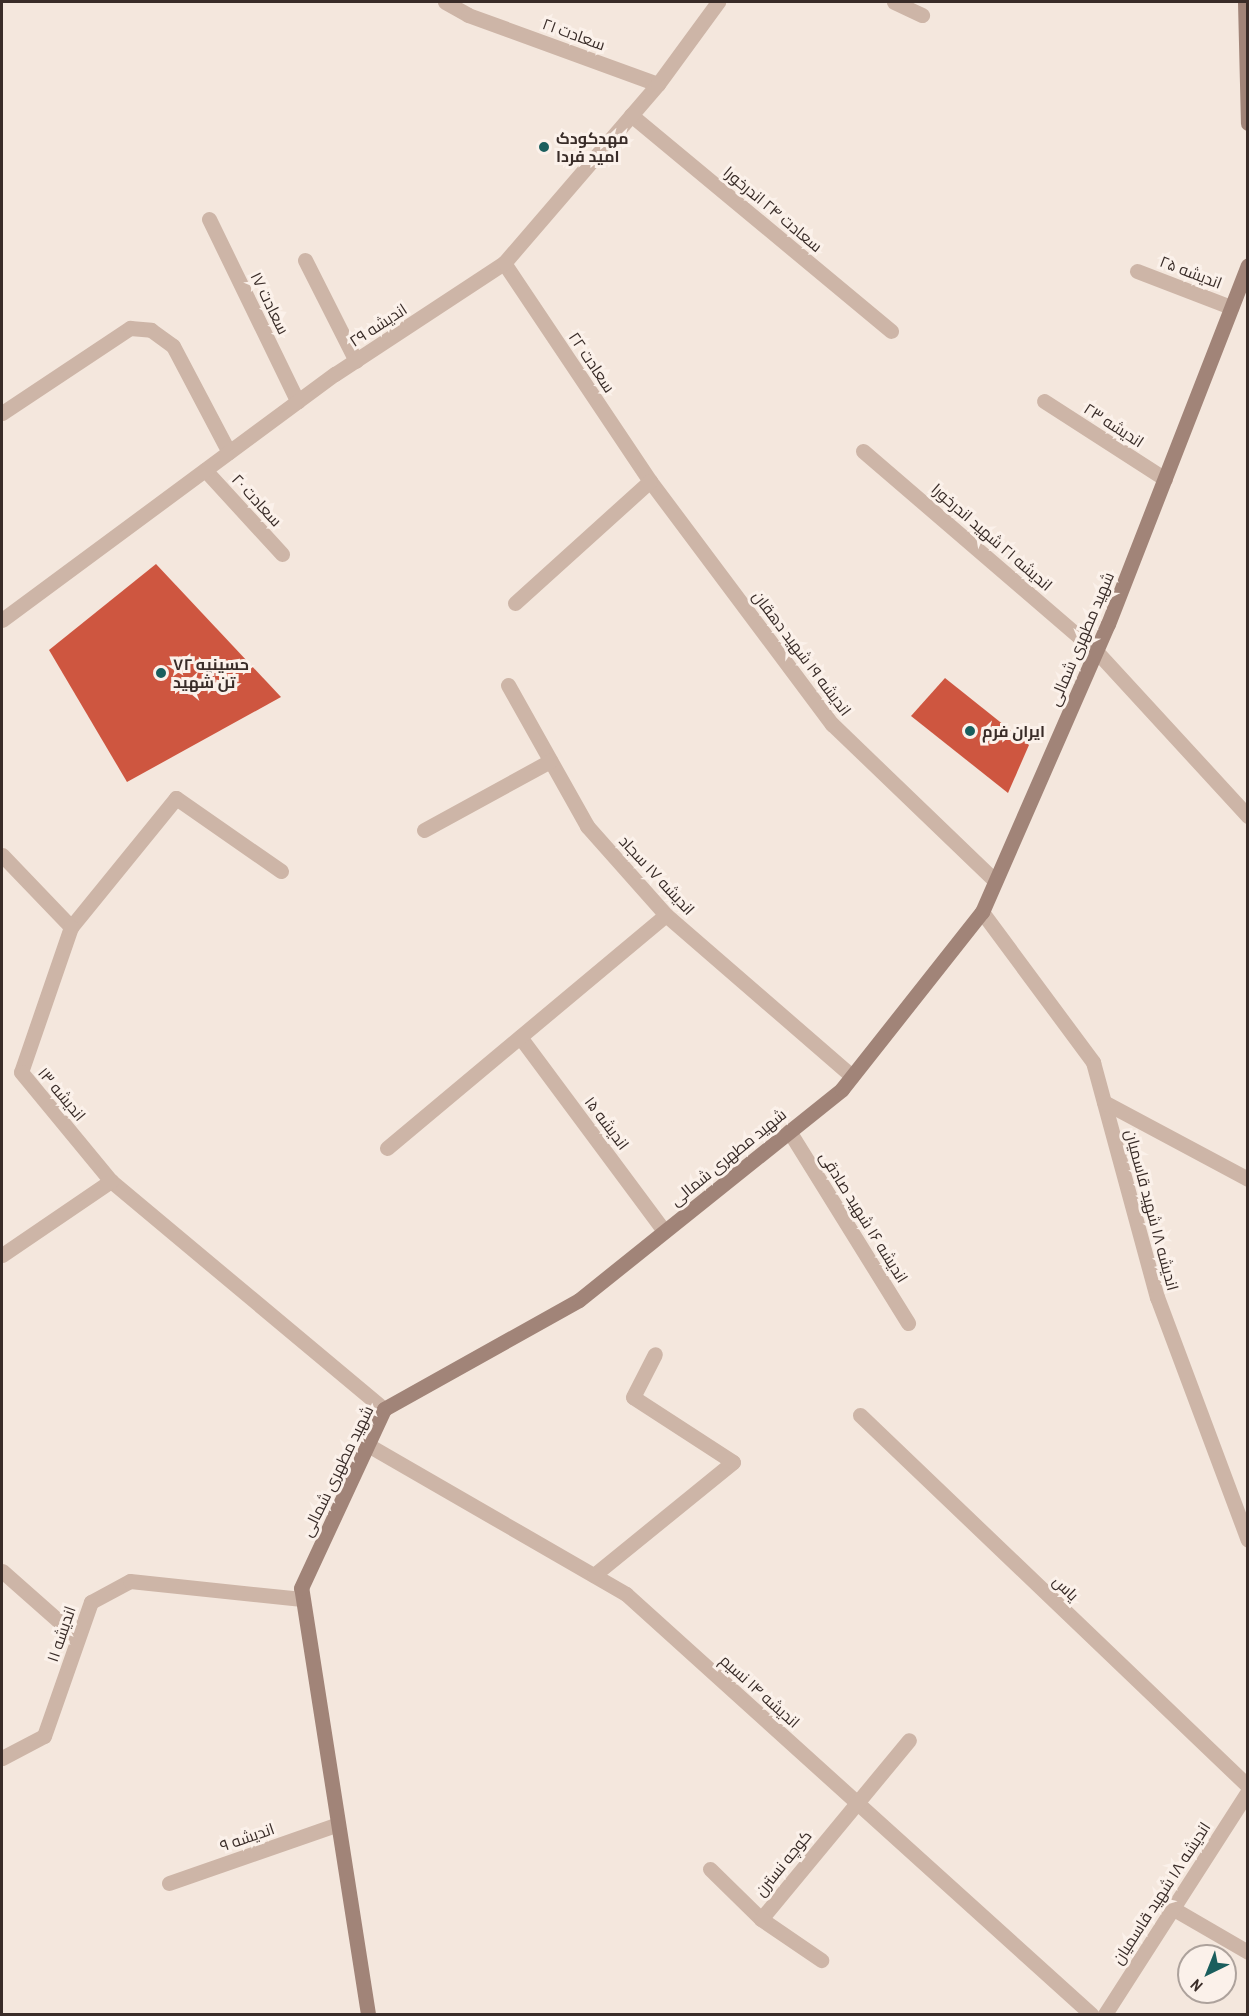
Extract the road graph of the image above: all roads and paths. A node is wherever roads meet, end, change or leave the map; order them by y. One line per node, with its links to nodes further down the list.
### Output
1 (445, 2): 7 (street, سعادت ۲۱)
2 (718, 2): 7 (street, اندیشه ۲۹)
3 (894, 2): 5 (street)
4 (1245, 2): 6 (main road)
5 (922, 15)
6 (1247, 42): 9 (main road)
7 (658, 84): 8 (street, اندیشه ۲۹)
8 (631, 115): 12 (street, اندیشه ۲۹); 16 (street, سعادت ۲۴ اندرخورا)
9 (1248, 123)
10 (209, 219): 19 (street, سعادت ۱۷)
11 (305, 260): 17 (street)
12 (504, 263): 17 (street, اندیشه ۲۹); 25 (street, سعادت ۲۲)
13 (1248, 265): 15 (main road, شهید مطهری شمالی)
14 (1137, 271): 15 (street, اندیشه ۲۵)
15 (1232, 307): 24 (main road, شهید مطهری شمالی)
16 (891, 331)
17 (356, 361): 19 (street, اندیشه ۲۹)
18 (1044, 401): 24 (street, اندیشه ۲۳)
19 (298, 402): 22 (street, اندیشه ۲۹)
20 (2, 413): 22 (street)
21 (863, 451): 29 (street, اندیشه ۲۱ شهید اندرخورا)
22 (229, 452): 23 (street, اندیشه ۲۹)
23 (205, 470): 26 (street, سعادت ۲۰); 28 (street, اندیشه ۲۹)
24 (1165, 479): 29 (main road, شهید مطهری شمالی)
25 (650, 481): 27 (street); 36 (street, اندیشه ۱۹ شهید دهقان)
26 (282, 554)
27 (515, 603)
28 (2, 620)
29 (1097, 651): 32 (street, اندیشه ۲۱ شهید اندرخورا); 36 (main road, شهید مطهری شمالی)
30 (508, 685): 31 (street, اندیشه ۱۷ سجاد)
31 (550, 761): 33 (street); 38 (street, اندیشه ۱۷ سجاد)
32 (1248, 816)
33 (424, 830)
34 (2, 855): 39 (street)
35 (280, 871): 39 (street, اندیشه ۱۳)
36 (995, 881): 37 (main road, شهید مطهری شمالی)
37 (982, 912): 41 (main road, شهید مطهری شمالی); 42 (street, اندیشه ۱۸ شهید قاسمیان)
38 (666, 915): 40 (street); 41 (street, اندیشه ۱۷ سجاد)
39 (71, 927): 46 (street, اندیشه ۱۳)
40 (520, 1037): 44 (street); 47 (street, اندیشه ۱۵)
41 (852, 1076): 43 (main road, شهید مطهری شمالی)
42 (1104, 1102): 45 (street); 54 (street, اندیشه ۱۸ شهید قاسمیان)
43 (789, 1131): 47 (main road, شهید مطهری شمالی); 49 (street, اندیشه ۱۶ شهید صادقی)
44 (387, 1148)
45 (1248, 1179)
46 (111, 1181): 48 (street); 51 (street, اندیشه ۱۳)
47 (664, 1231): 51 (main road, شهید مطهری شمالی)
48 (2, 1255)
49 (908, 1323)
50 (655, 1354): 56 (street)
51 (384, 1409): 53 (main road, شهید مطهری شمالی)
52 (860, 1415): 61 (street, یاس)
53 (368, 1445): 56 (street, اندیشه ۱۴ نسیم); 57 (main road, شهید مطهری شمالی)
54 (1246, 1531)
55 (2, 1571): 58 (street)
56 (594, 1575): 63 (street, اندیشه ۱۴ نسیم)
57 (303, 1599): 58 (street, اندیشه ۱۱); 64 (main road, شهید مطهری شمالی)
58 (78, 1638): 60 (street, اندیشه ۱۱)
59 (909, 1740): 63 (street, کوچه نسترن)
60 (2, 1758)
61 (1248, 1786)
62 (1248, 1791): 67 (street, اندیشه ۱۸ شهید قاسمیان)
63 (856, 1802): 68 (street, کوچه نسترن); 72 (street, اندیشه ۱۴ نسیم)
64 (338, 1824): 66 (street, اندیشه ۹); 71 (main road, شهید مطهری شمالی)
65 (710, 1869): 68 (street, کوچه نسترن)
66 (170, 1883)
67 (1172, 1908): 69 (street); 73 (street, اندیشه ۱۸ شهید قاسمیان)
68 (761, 1919): 70 (street)
69 (1248, 1952)
70 (821, 1960)
71 (368, 2014)
72 (1092, 2014)
73 (1104, 2014)

